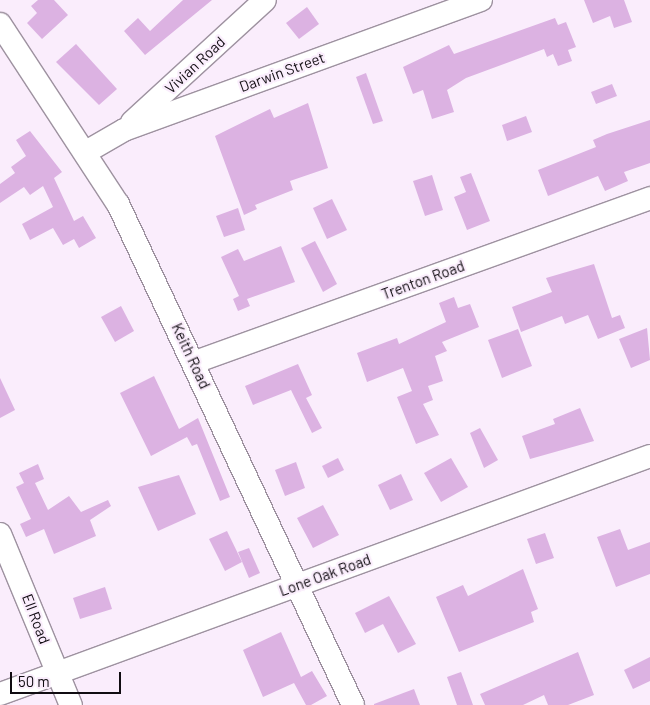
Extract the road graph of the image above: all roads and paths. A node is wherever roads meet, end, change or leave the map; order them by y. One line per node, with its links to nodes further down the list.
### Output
1 (265, 0): 4 (street, Vivian Road)
2 (481, 0): 4 (street, Darwin Street)
3 (0, 24): 5 (street, Keith Road)
4 (124, 130): 5 (street, Darwin Street)
5 (86, 152): 7 (street, Keith Road)
6 (650, 198): 7 (street, Trenton Road)
7 (195, 362): 10 (street, Keith Road)
8 (650, 456): 10 (street, Lone Oak Road)
9 (0, 534): 11 (street, Ell Road)
10 (295, 586): 11 (street, Lone Oak Road); 14 (street, Keith Road)
11 (56, 673): 12 (street, Lone Oak Road); 13 (street, Ell Road)
12 (0, 694)
13 (71, 705)
14 (354, 705)

